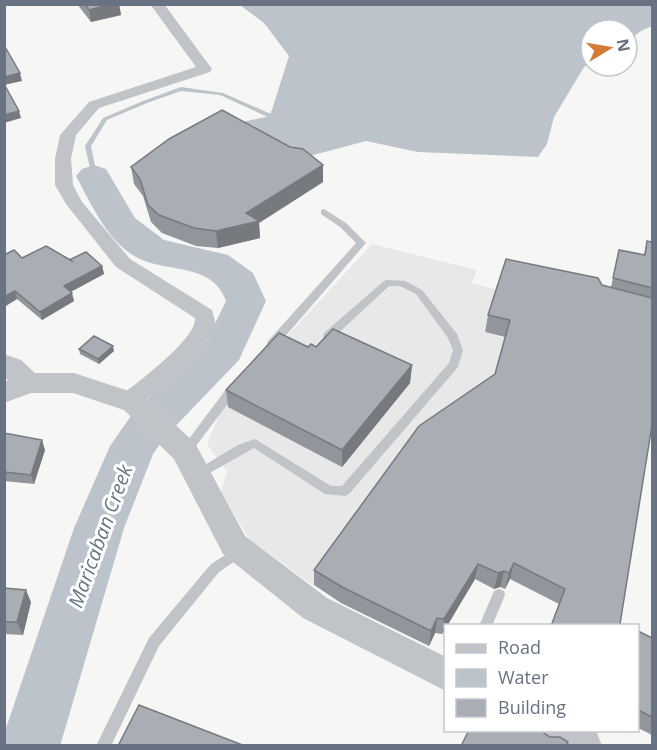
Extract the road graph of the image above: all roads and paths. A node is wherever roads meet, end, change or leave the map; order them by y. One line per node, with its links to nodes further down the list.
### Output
1 (156, 4): 8 (street)
2 (324, 212): 4 (lane)
3 (328, 336): 9 (lane)
4 (268, 349)
5 (4, 364): 7 (street)
6 (244, 376): 9 (lane)
7 (16, 388): 8 (street)
8 (132, 402): 9 (street)
9 (187, 456): 10 (street)
10 (240, 550): 13 (street); 14 (lane)
11 (499, 595): 12 (lane)
12 (486, 624)
13 (444, 674)
14 (103, 746)

